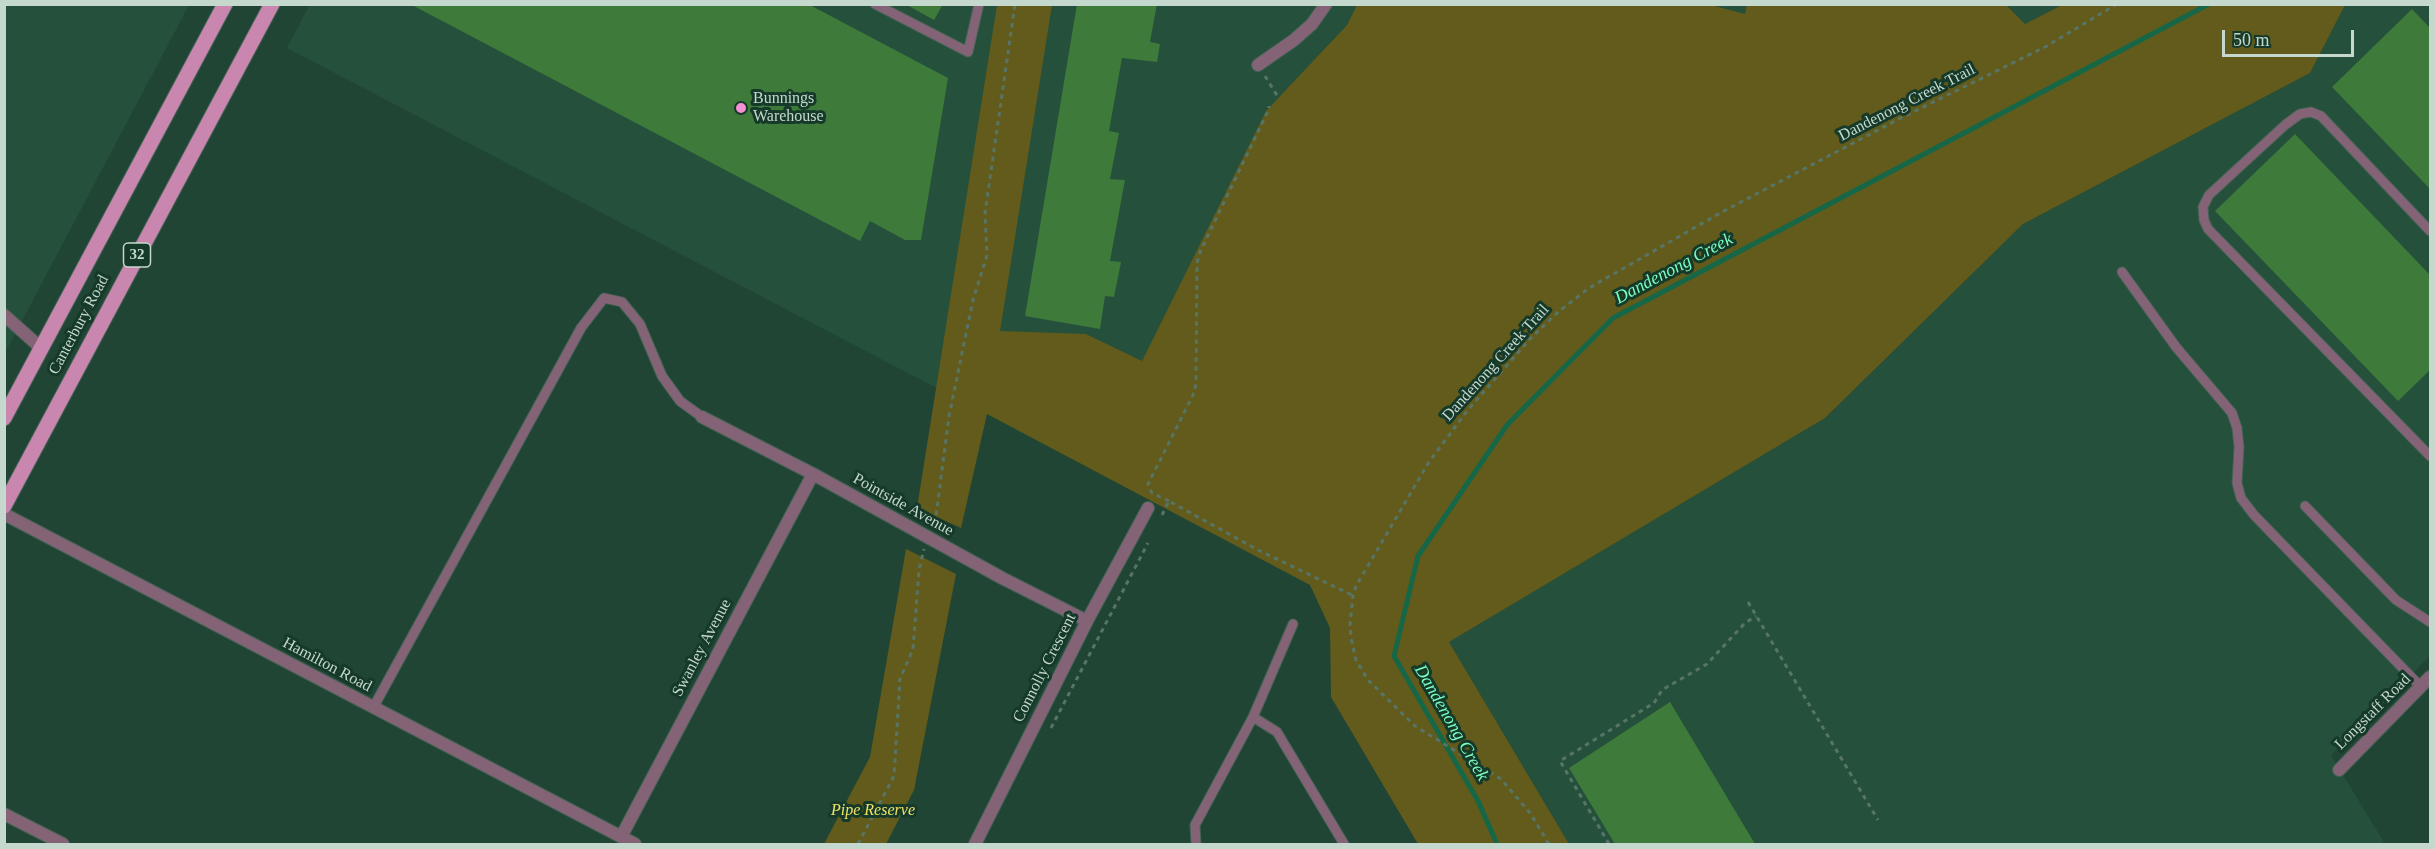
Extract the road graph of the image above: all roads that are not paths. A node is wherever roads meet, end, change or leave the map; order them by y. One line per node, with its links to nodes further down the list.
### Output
1 (225, 4): 10 (main road, Canterbury Road / 32)
2 (272, 4): 15 (main road, Canterbury Road / 32)
3 (875, 4): 4 (lane)
4 (979, 4)
5 (1326, 4): 6 (street)
6 (1258, 65)
7 (2430, 231): 13 (lane)
8 (2122, 272): 22 (lane)
9 (4, 315): 10 (street)
10 (41, 348): 12 (main road, Canterbury Road / 32)
11 (702, 417): 14 (street, Pointside Avenue); 23 (lane)
12 (4, 418)
13 (2430, 456)
14 (813, 474): 19 (street, Pointside Avenue); 27 (street, Swanley Avenue)
15 (4, 506)
16 (2305, 506): 20 (lane)
17 (1148, 508): 19 (street, Connolly Crescent)
18 (4, 514): 23 (street, Hamilton Road)
19 (1087, 621): 30 (street, Connolly Crescent)
20 (2430, 622)
21 (1293, 624): 24 (lane)
22 (2428, 680): 25 (street, Longstaff Road)
23 (373, 708): 27 (street, Hamilton Road)
24 (1253, 717): 31 (lane); 32 (lane)
25 (2339, 770)
26 (4, 814): 28 (street)
27 (621, 837): 29 (street, Hamilton Road)
28 (63, 844)
29 (635, 844)
30 (975, 844)
31 (1196, 844)
32 (1344, 844)

